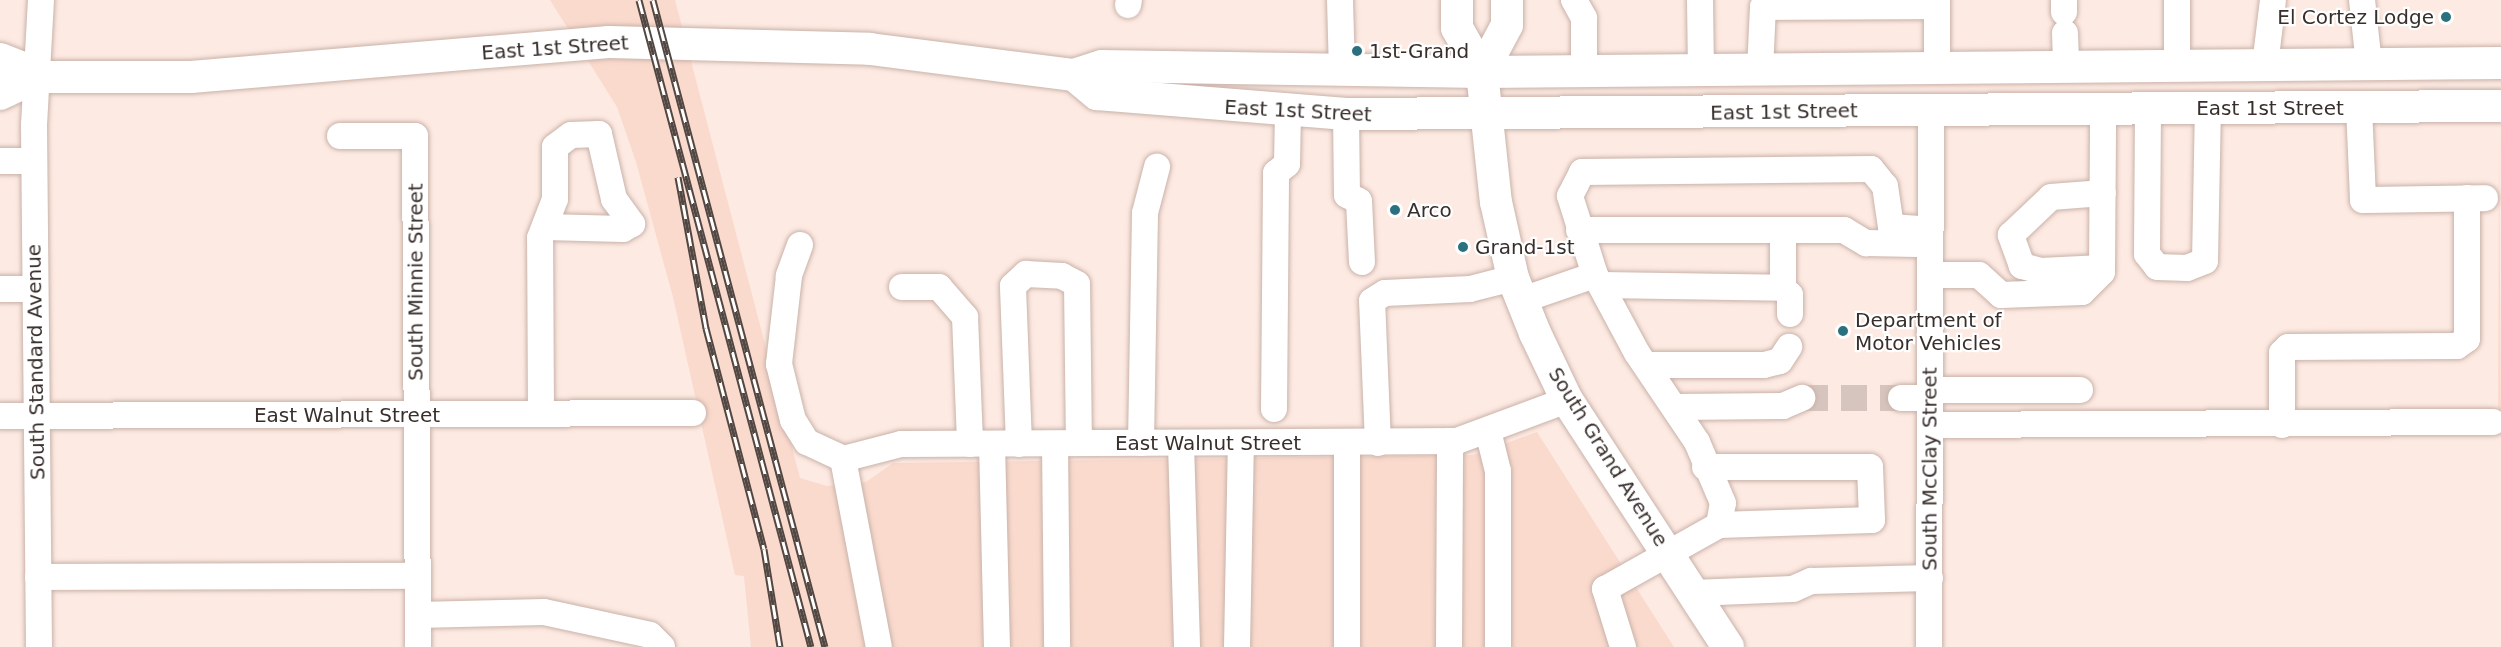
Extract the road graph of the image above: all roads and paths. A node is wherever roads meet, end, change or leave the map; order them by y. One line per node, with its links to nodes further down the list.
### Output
1 (41, 0): 26 (street, South Standard Avenue)
2 (1340, 0): 22 (street)
3 (1457, 0): 23 (main road)
4 (1507, 0): 23 (main road)
5 (1574, 0): 24 (street)
6 (1700, 0): 20 (street)
7 (2177, 0): 16 (street)
8 (2273, 0): 15 (street)
9 (2362, 0): 14 (street)
10 (1937, 3): 19 (street); 21 (street)
11 (2064, 15): 17 (street)
12 (0, 59): 26 (main road, East 1st Street)
13 (2501, 63): 14 (main road, East 1st Street)
14 (2369, 64): 15 (main road, East 1st Street)
15 (2265, 65): 16 (main road, East 1st Street)
16 (2177, 66): 18 (main road, East 1st Street)
17 (2066, 67): 18 (main road, East 1st Street); 19 (main road, East 1st Street)
18 (2117, 67): 34 (main road)
19 (1937, 68): 21 (main road, East 1st Street)
20 (1701, 70): 21 (main road, East 1st Street); 24 (main road, East 1st Street)
21 (1760, 70)
22 (1342, 72): 23 (main road, East 1st Street); 25 (main road, East 1st Street)
23 (1482, 72): 24 (main road, East 1st Street); 36 (main road, South Grand Avenue)
24 (1584, 72)
25 (1074, 75): 26 (main road, East 1st Street); 33 (main road, East 1st Street)
26 (36, 77): 27 (main road, East 1st Street); 39 (street, South Standard Avenue)
27 (0, 94)
28 (2501, 106): 29 (main road, East 1st Street)
29 (2359, 107): 30 (main road, East 1st Street); 73 (street)
30 (2208, 108): 32 (main road, East 1st Street); 32 (street)
31 (2103, 109): 32 (main road, East 1st Street); 34 (main road, East 1st Street); 41 (street)
32 (2148, 109)
33 (1288, 111): 35 (main road, East 1st Street); 65 (street)
34 (1931, 111): 36 (main road, East 1st Street); 45 (street, South McClay Street)
35 (1346, 114): 36 (main road, East 1st Street); 47 (street)
36 (1485, 114): 55 (main road, South Grand Avenue)
37 (340, 136): 68 (street, South Minnie Street)
38 (0, 161): 39 (street)
39 (34, 161): 54 (street, South Standard Avenue)
40 (1157, 167): 77 (street)
41 (2103, 193): 48 (street); 48 (street)
42 (545, 227): 67 (street)
43 (1579, 230): 44 (street); 45 (street); 50 (street)
44 (1783, 230): 45 (street); 52 (street)
45 (1930, 237): 49 (street, South McClay Street)
46 (800, 245): 84 (street)
47 (1362, 262)
48 (2102, 268): 49 (street)
49 (1930, 275): 60 (street, South McClay Street)
50 (1598, 280): 52 (street); 55 (street); 58 (street)
51 (902, 287): 82 (street)
52 (1784, 288): 56 (street)
53 (0, 289): 54 (street)
54 (35, 289): 70 (street, South Standard Avenue)
55 (1517, 289): 63 (main road, South Grand Avenue); 81 (street)
56 (1790, 314)
57 (1789, 347): 58 (street)
58 (1646, 365): 64 (street)
59 (2080, 390): 60 (street)
60 (1930, 394): 62 (street); 72 (street, South McClay Street)
61 (1802, 398): 64 (street)
62 (1901, 398)
63 (1568, 400): 74 (street, East Walnut Street); 87 (main road, South Grand Avenue)
64 (1675, 407): 85 (street)
65 (1274, 409)
66 (693, 413): 67 (street, East Walnut Street)
67 (541, 414): 68 (street, East Walnut Street)
68 (417, 415): 70 (street, East Walnut Street); 88 (street, South Minnie Street)
69 (0, 416): 70 (street, East Walnut Street)
70 (36, 416): 89 (street, South Standard Avenue)
71 (2493, 422): 73 (street)
72 (1930, 425): 73 (street); 90 (street, South McClay Street)
73 (2282, 425)
74 (1488, 431): 75 (street, East Walnut Street); 103 (street)
75 (1450, 441): 81 (street, East Walnut Street); 102 (street)
76 (1067, 443): 77 (street, East Walnut Street); 83 (street, East Walnut Street); 83 (street); 98 (street)
77 (1141, 443): 78 (street, East Walnut Street)
78 (1181, 443): 79 (street, East Walnut Street); 99 (street)
79 (1241, 443): 80 (street, East Walnut Street); 100 (street)
80 (1347, 443): 81 (street, East Walnut Street); 101 (street)
81 (1378, 443)
82 (981, 444): 83 (street, East Walnut Street); 84 (street, East Walnut Street); 97 (street)
83 (1019, 444)
84 (843, 459): 96 (street)
85 (1705, 467): 86 (street); 86 (street)
86 (1719, 525): 87 (street)
87 (1668, 556): 91 (main road, South Grand Avenue); 104 (street)
88 (418, 576): 89 (street); 92 (street, South Minnie Street)
89 (38, 577): 93 (street, South Standard Avenue)
90 (1930, 578): 91 (street); 106 (street, South McClay Street)
91 (1693, 593): 105 (main road, South Grand Avenue)
92 (418, 615): 94 (street, South Minnie Street); 95 (street)
93 (39, 647)
94 (418, 647)
95 (662, 647)
96 (879, 647)
97 (997, 647)
98 (1057, 647)
99 (1187, 647)
100 (1237, 647)
101 (1347, 647)
102 (1449, 647)
103 (1498, 647)
104 (1623, 647)
105 (1728, 647)
106 (1929, 647)

